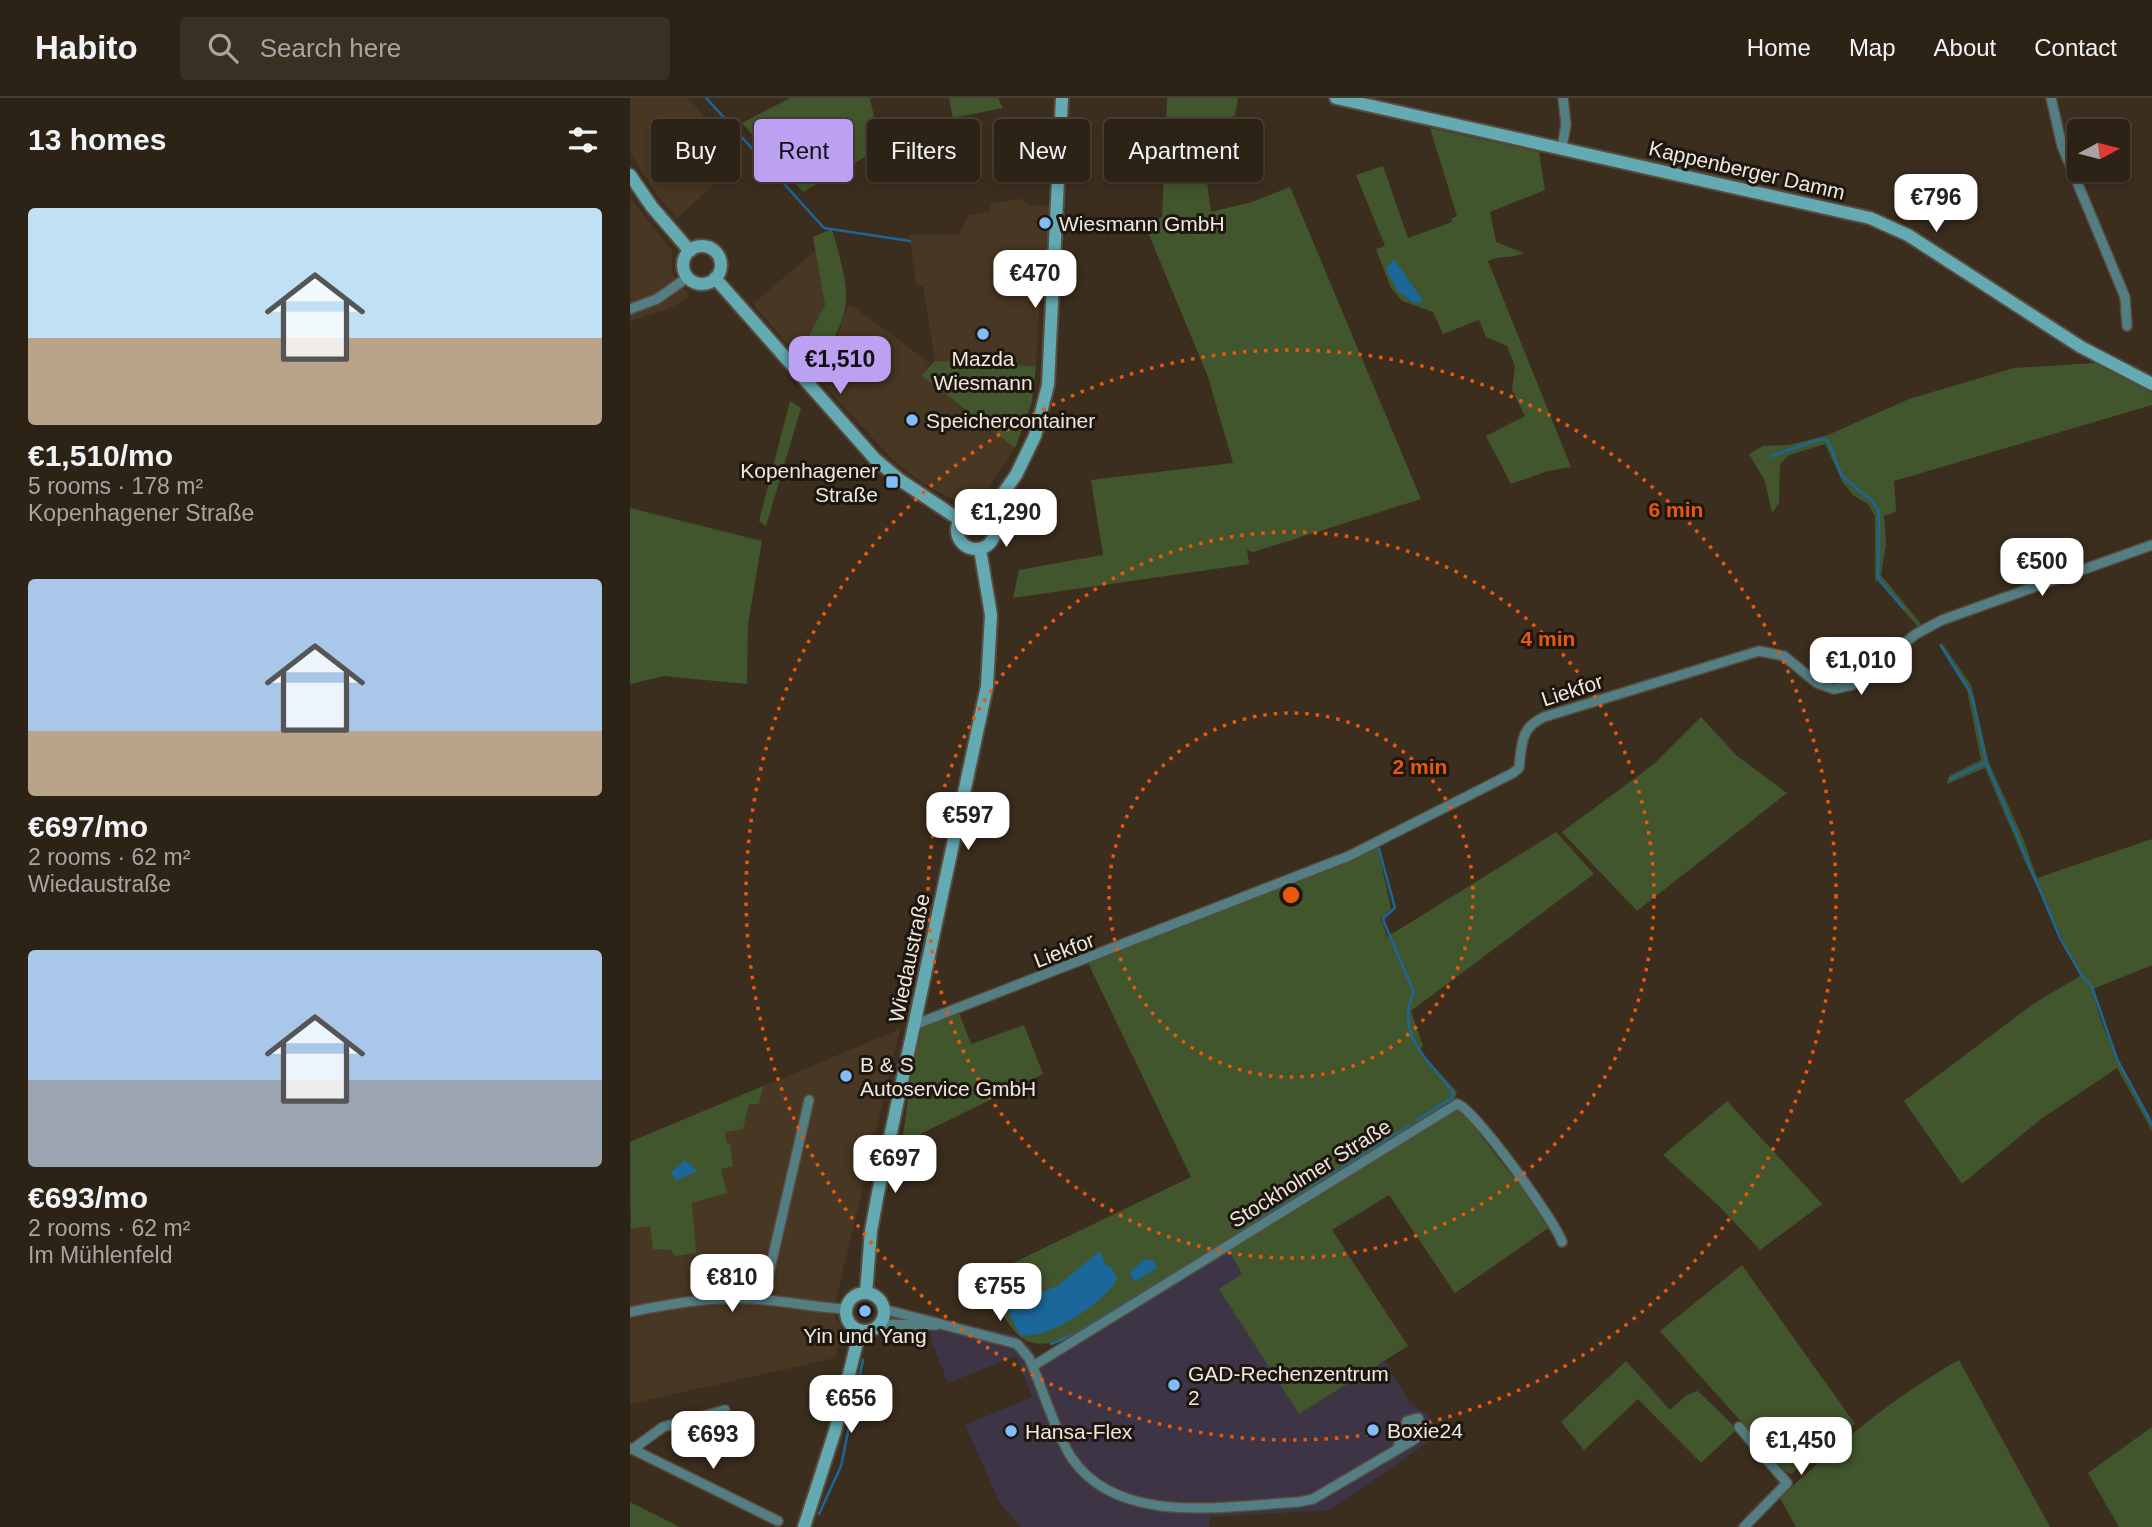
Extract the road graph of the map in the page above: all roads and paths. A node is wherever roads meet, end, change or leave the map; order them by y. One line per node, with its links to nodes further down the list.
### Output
1 (1062, 98): 13 (main road)
2 (1336, 98): 5 (main road, Kappenberger Damm)
3 (1563, 98): 5 (street)
4 (2051, 98): 11 (street)
5 (1562, 148): 12 (main road, Kappenberger Damm)
6 (630, 175): 7 (main road)
7 (690, 251): 8 (main road); 9 (main road)
8 (688, 278): 9 (main road); 10 (street)
9 (715, 278): 14 (main road)
10 (630, 309)
11 (2127, 326)
12 (2152, 384)
13 (988, 515): 14 (main road); 16 (main road)
14 (960, 520): 16 (main road)
15 (2152, 545): 17 (street, Liekfor)
16 (980, 549): 17 (main road, Wiedaustraße)
17 (914, 1025): 20 (main road, Wiedaustraße)
18 (809, 1100): 21 (street)
19 (1562, 1242): 28 (street, Stockholmer Straße)
20 (866, 1293): 22 (main road); 23 (main road)
21 (763, 1299): 22 (street); 24 (street)
22 (846, 1309): 27 (main road)
23 (883, 1309): 25 (main road); 26 (street)
24 (630, 1312)
25 (880, 1324): 26 (street); 27 (main road)
26 (936, 1325): 28 (street)
27 (860, 1330): 34 (main road)
28 (1033, 1366): 31 (street)
29 (725, 1410): 32 (street)
30 (1739, 1427): 35 (street)
31 (1398, 1447)
32 (631, 1449): 33 (street)
33 (778, 1521)
34 (804, 1527)
35 (1744, 1527)

